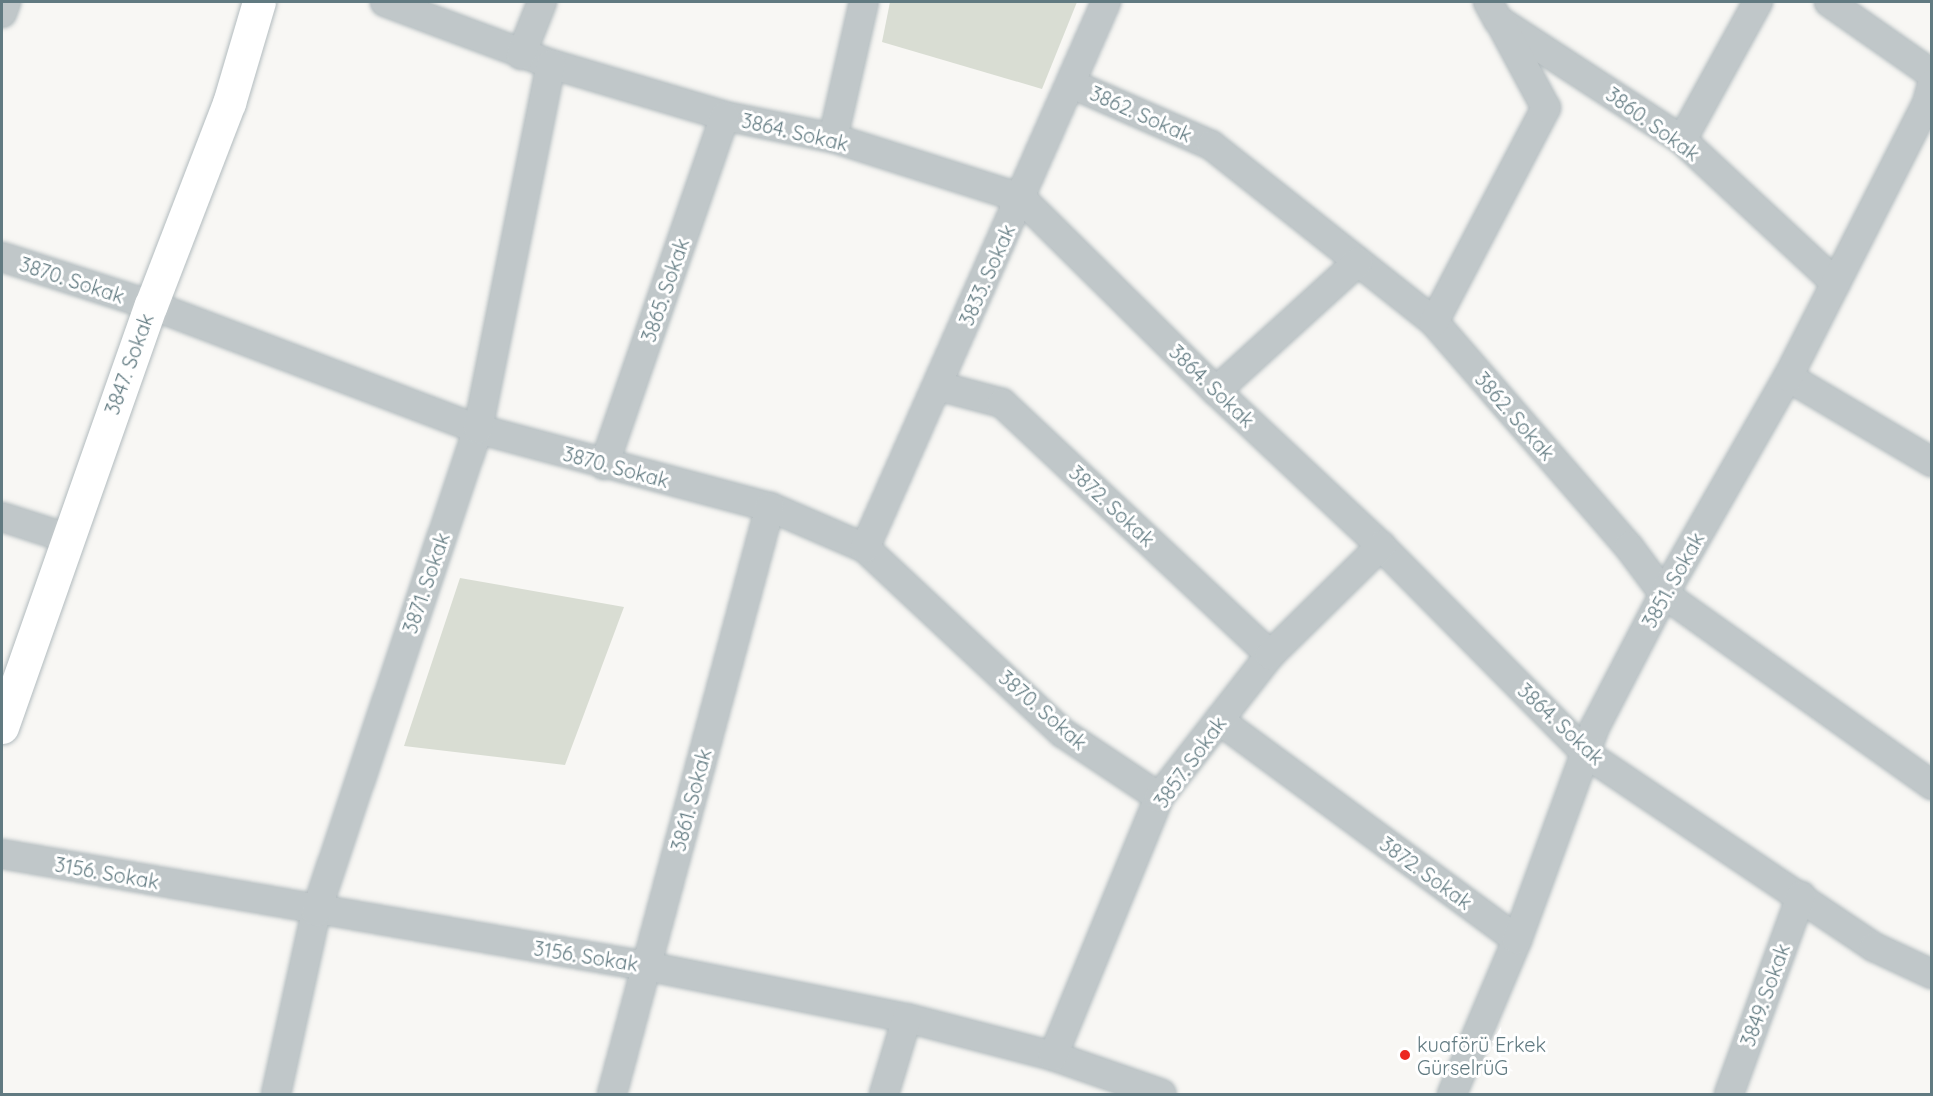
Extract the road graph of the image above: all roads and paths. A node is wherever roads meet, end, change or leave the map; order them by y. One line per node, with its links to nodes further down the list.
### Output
1 (6, 2): 10 (street)
2 (259, 2): 23 (street, 3847. Sokak)
3 (385, 2): 11 (street, 3864. Sokak)
4 (542, 2): 11 (street)
5 (864, 2): 17 (street)
6 (1106, 2): 14 (street, 3833. Sokak)
7 (1758, 2): 18 (street)
8 (1829, 2): 13 (street)
9 (1493, 11): 18 (street, 3860. Sokak); 24 (street)
10 (2, 13)
11 (521, 55): 12 (street, 3864. Sokak)
12 (550, 64): 16 (street, 3864. Sokak); 28 (street, 3871. Sokak)
13 (1932, 74)
14 (1072, 84): 19 (street, 3833. Sokak); 21 (street, 3862. Sokak)
15 (1932, 84): 22 (street, 3851. Sokak)
16 (725, 116): 17 (street, 3864. Sokak); 30 (street, 3865. Sokak)
17 (833, 138): 19 (street, 3864. Sokak)
18 (1682, 140): 22 (street, 3860. Sokak)
19 (1022, 198): 26 (street, 3833. Sokak); 27 (street, 3864. Sokak)
20 (2, 257): 23 (street, 3870. Sokak)
21 (1358, 262): 24 (street, 3862. Sokak); 27 (street)
22 (1836, 284): 25 (street, 3851. Sokak)
23 (151, 305): 28 (street, 3870. Sokak); 33 (street, 3847. Sokak)
24 (1434, 322): 36 (street, 3862. Sokak)
25 (1788, 377): 29 (street); 36 (street, 3851. Sokak)
26 (938, 386): 35 (street, 3833. Sokak); 37 (street, 3872. Sokak)
27 (1216, 391): 34 (street, 3864. Sokak)
28 (478, 429): 30 (street, 3870. Sokak); 45 (street, 3871. Sokak)
29 (1932, 462)
30 (604, 465): 31 (street, 3870. Sokak)
31 (770, 507): 35 (street, 3870. Sokak); 47 (street, 3861. Sokak)
32 (2, 517): 33 (street)
33 (67, 538): 39 (street, 3847. Sokak)
34 (1381, 546): 37 (street, 3857. Sokak); 40 (street, 3864. Sokak)
35 (865, 548): 42 (street, 3870. Sokak)
36 (1664, 594): 40 (street, 3851. Sokak); 41 (street, 3862. Sokak)
37 (1270, 655): 38 (street, 3857. Sokak)
38 (1219, 720): 42 (street, 3857. Sokak); 46 (street, 3872. Sokak)
39 (2, 727)
40 (1588, 755): 44 (street, 3864. Sokak); 46 (street, 3851. Sokak)
41 (1932, 785)
42 (1159, 797): 50 (street, 3857. Sokak)
43 (2, 854): 45 (street, 3156. Sokak)
44 (1801, 896): 48 (street, 3864. Sokak); 56 (street, 3849. Sokak)
45 (316, 912): 47 (street, 3156. Sokak); 51 (street, 3871. Sokak)
46 (1517, 940): 55 (street, 3851. Sokak)
47 (646, 966): 49 (street, 3156. Sokak); 52 (street, 3861. Sokak)
48 (1932, 974)
49 (907, 1018): 50 (street, 3156. Sokak); 53 (street)
50 (1053, 1056): 54 (street, 3156. Sokak)
51 (276, 1095)
52 (612, 1095)
53 (884, 1095)
54 (1162, 1095)
55 (1452, 1095)
56 (1729, 1095)

